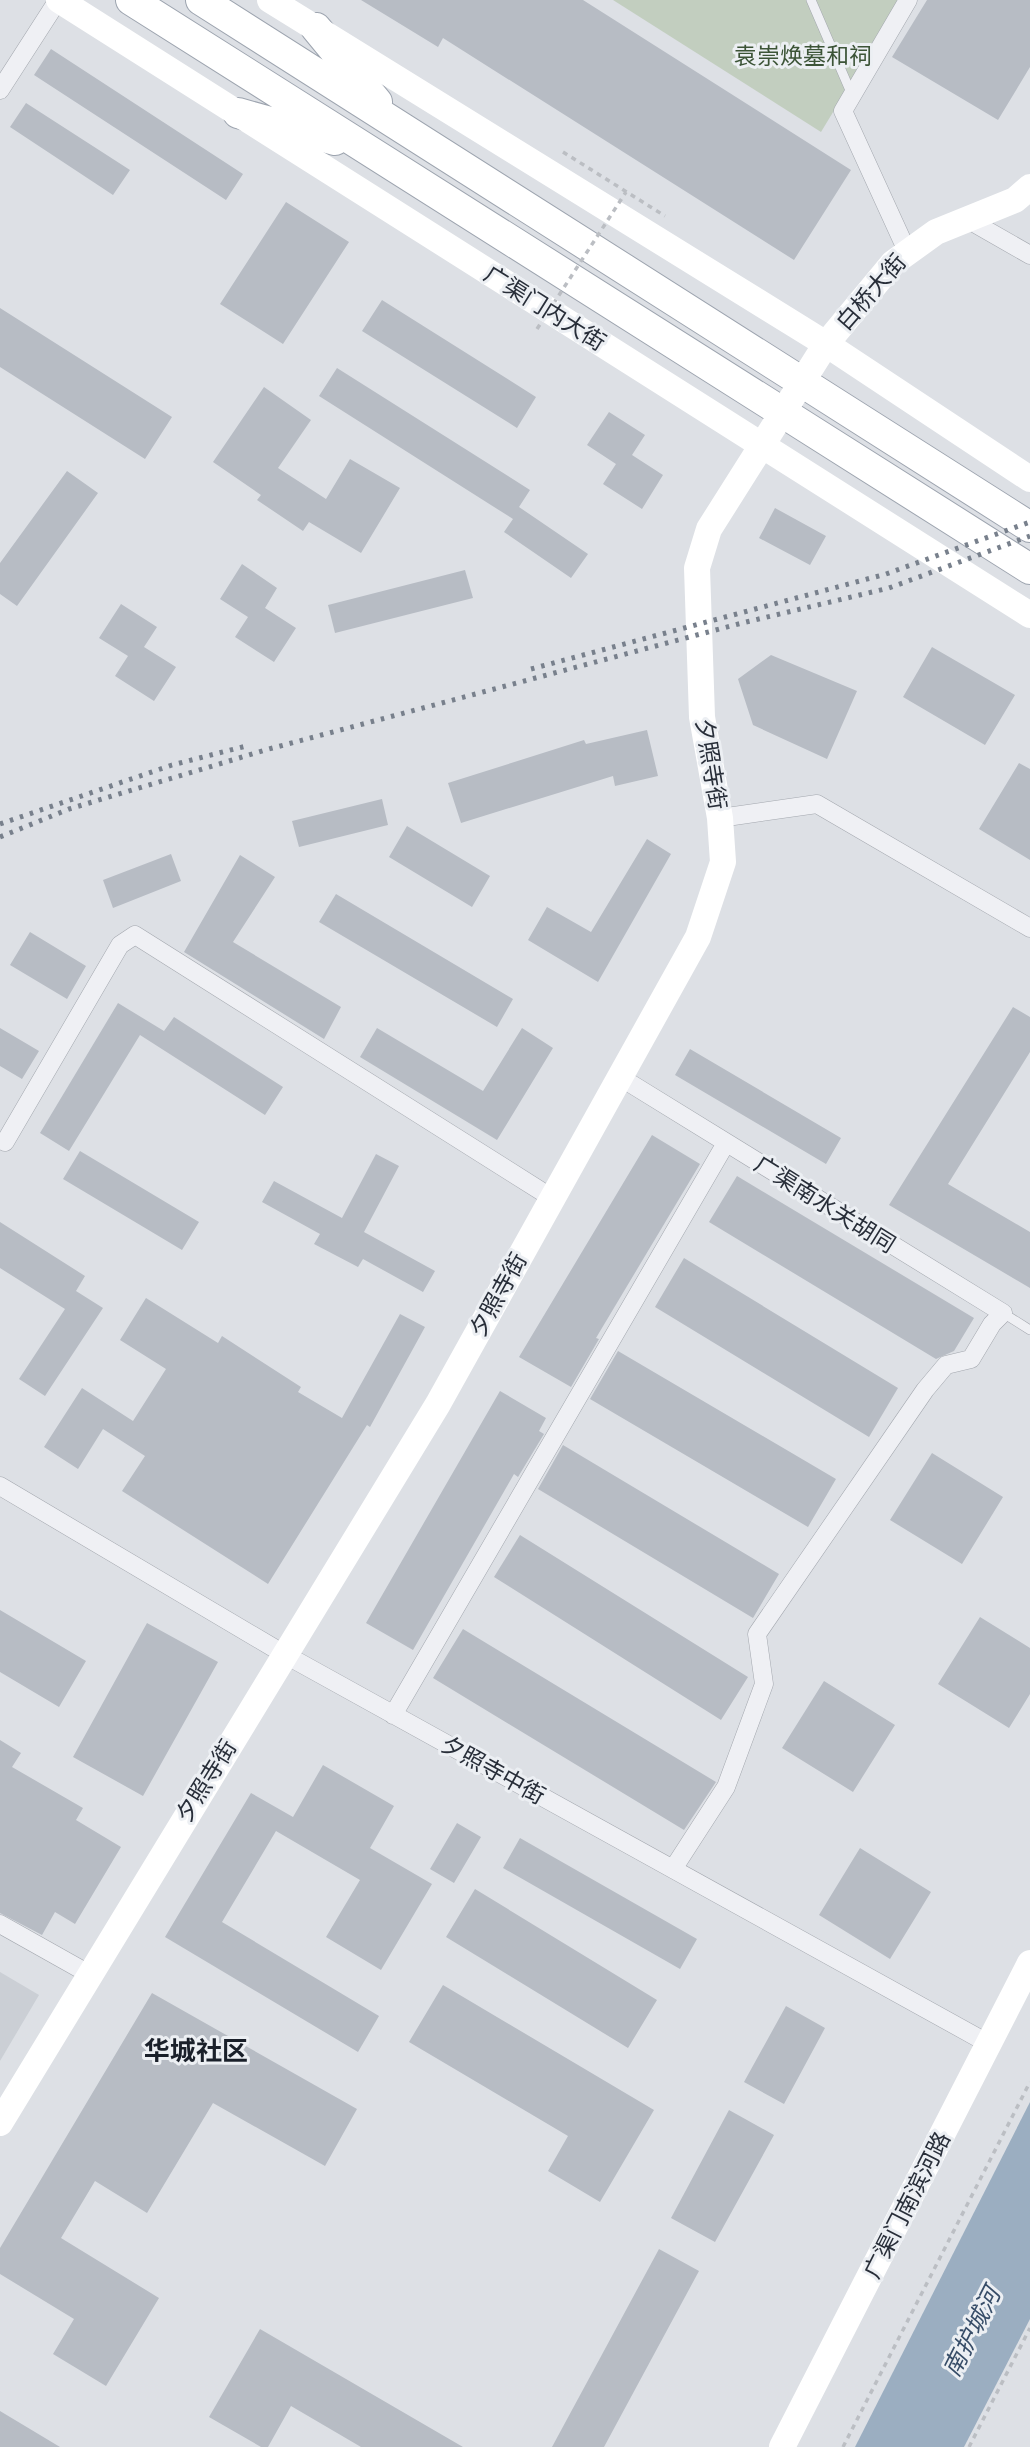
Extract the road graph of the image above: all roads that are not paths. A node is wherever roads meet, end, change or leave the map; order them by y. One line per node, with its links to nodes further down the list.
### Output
1 (59, 0): 8 (street); 10 (street, 广渠门内大街)
2 (131, 0): 12 (main road, 广渠门内大街)
3 (201, 0): 11 (main road)
4 (270, 0): 7 (street)
5 (811, 0): 9 (lane)
6 (908, 0): 9 (street)
7 (316, 29): 11 (main road); 17 (street)
8 (0, 90)
9 (852, 95): 15 (street)
10 (238, 113): 12 (main road); 20 (street, 广渠门内大街)
11 (396, 124): 18 (main road)
12 (364, 148): 19 (main road, 广渠门内大街)
13 (1030, 187): 14 (street, 白桥大街)
14 (967, 219): 15 (street, 白桥大街); 16 (street)
15 (907, 251): 17 (street, 白桥大街)
16 (1030, 255)
17 (826, 344): 18 (street, 白桥大街); 21 (street)
18 (804, 381): 19 (street, 白桥大街); 22 (main road)
19 (785, 411): 20 (street, 夕照寺街); 23 (main road, 广渠门内大街)
20 (762, 445): 24 (street, 广渠门内大街); 25 (street, 夕照寺街)
21 (1030, 480)
22 (1030, 527)
23 (1030, 569)
24 (1030, 615)
25 (720, 818): 26 (street); 27 (street, 夕照寺街)
26 (1030, 928)
27 (620, 1077): 29 (street, 广渠南水关胡同); 30 (street, 夕照寺街)
28 (5, 1142): 30 (street)
29 (726, 1143): 31 (street, 广渠南水关胡同); 35 (street)
30 (552, 1198): 34 (street, 夕照寺街)
31 (1003, 1313): 32 (lane, 广渠南水关胡同); 36 (street)
32 (1030, 1330)
33 (0, 1486): 34 (street, 夕照寺中街)
34 (284, 1654): 35 (street, 夕照寺中街); 39 (street, 夕照寺街)
35 (393, 1715): 36 (street, 夕照寺中街)
36 (673, 1869): 40 (street, 夕照寺中街)
37 (0, 1924): 39 (street)
38 (1030, 1963): 40 (street, 广渠门南滨河路)
39 (89, 1974): 41 (street, 夕照寺街)
40 (991, 2045): 42 (street, 广渠门南滨河路)
41 (0, 2123)
42 (782, 2447)

